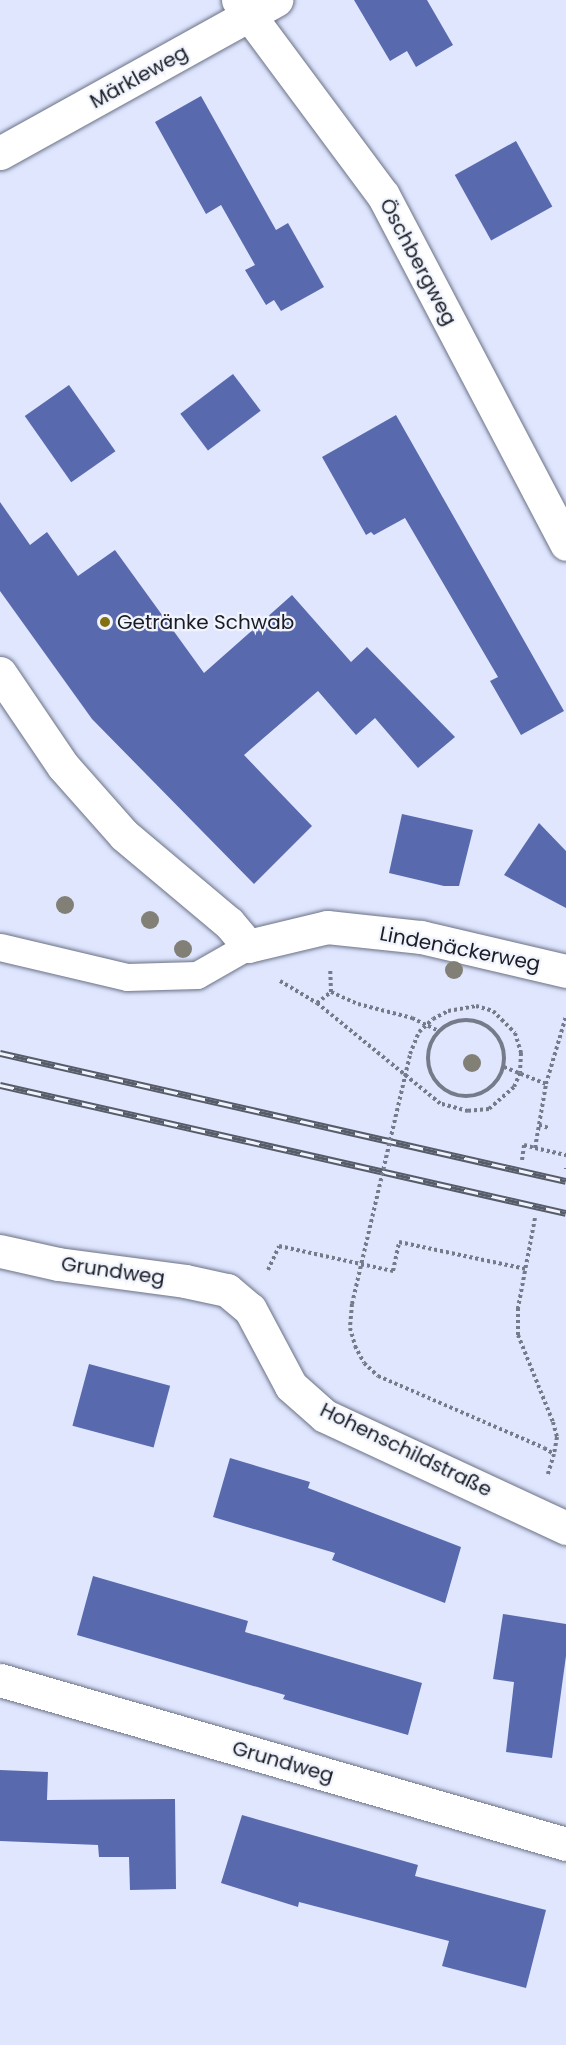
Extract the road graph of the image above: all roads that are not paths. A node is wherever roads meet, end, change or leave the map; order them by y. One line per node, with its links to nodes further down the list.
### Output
1 (276, 0): 2 (street, Märkleweg)
2 (243, 8): 3 (street, Märkleweg); 4 (street, Öschbergweg)
3 (0, 153)
4 (566, 544)
5 (0, 673): 7 (street)
6 (0, 946): 7 (lane)
7 (248, 946): 8 (street, Lindenäckerweg)
8 (566, 971)
9 (0, 1251): 10 (street, Grundweg)
10 (227, 1290): 11 (street, Hohenschildstraße)
11 (566, 1528)
12 (0, 1680): 13 (street, Grundweg)
13 (566, 1844)

